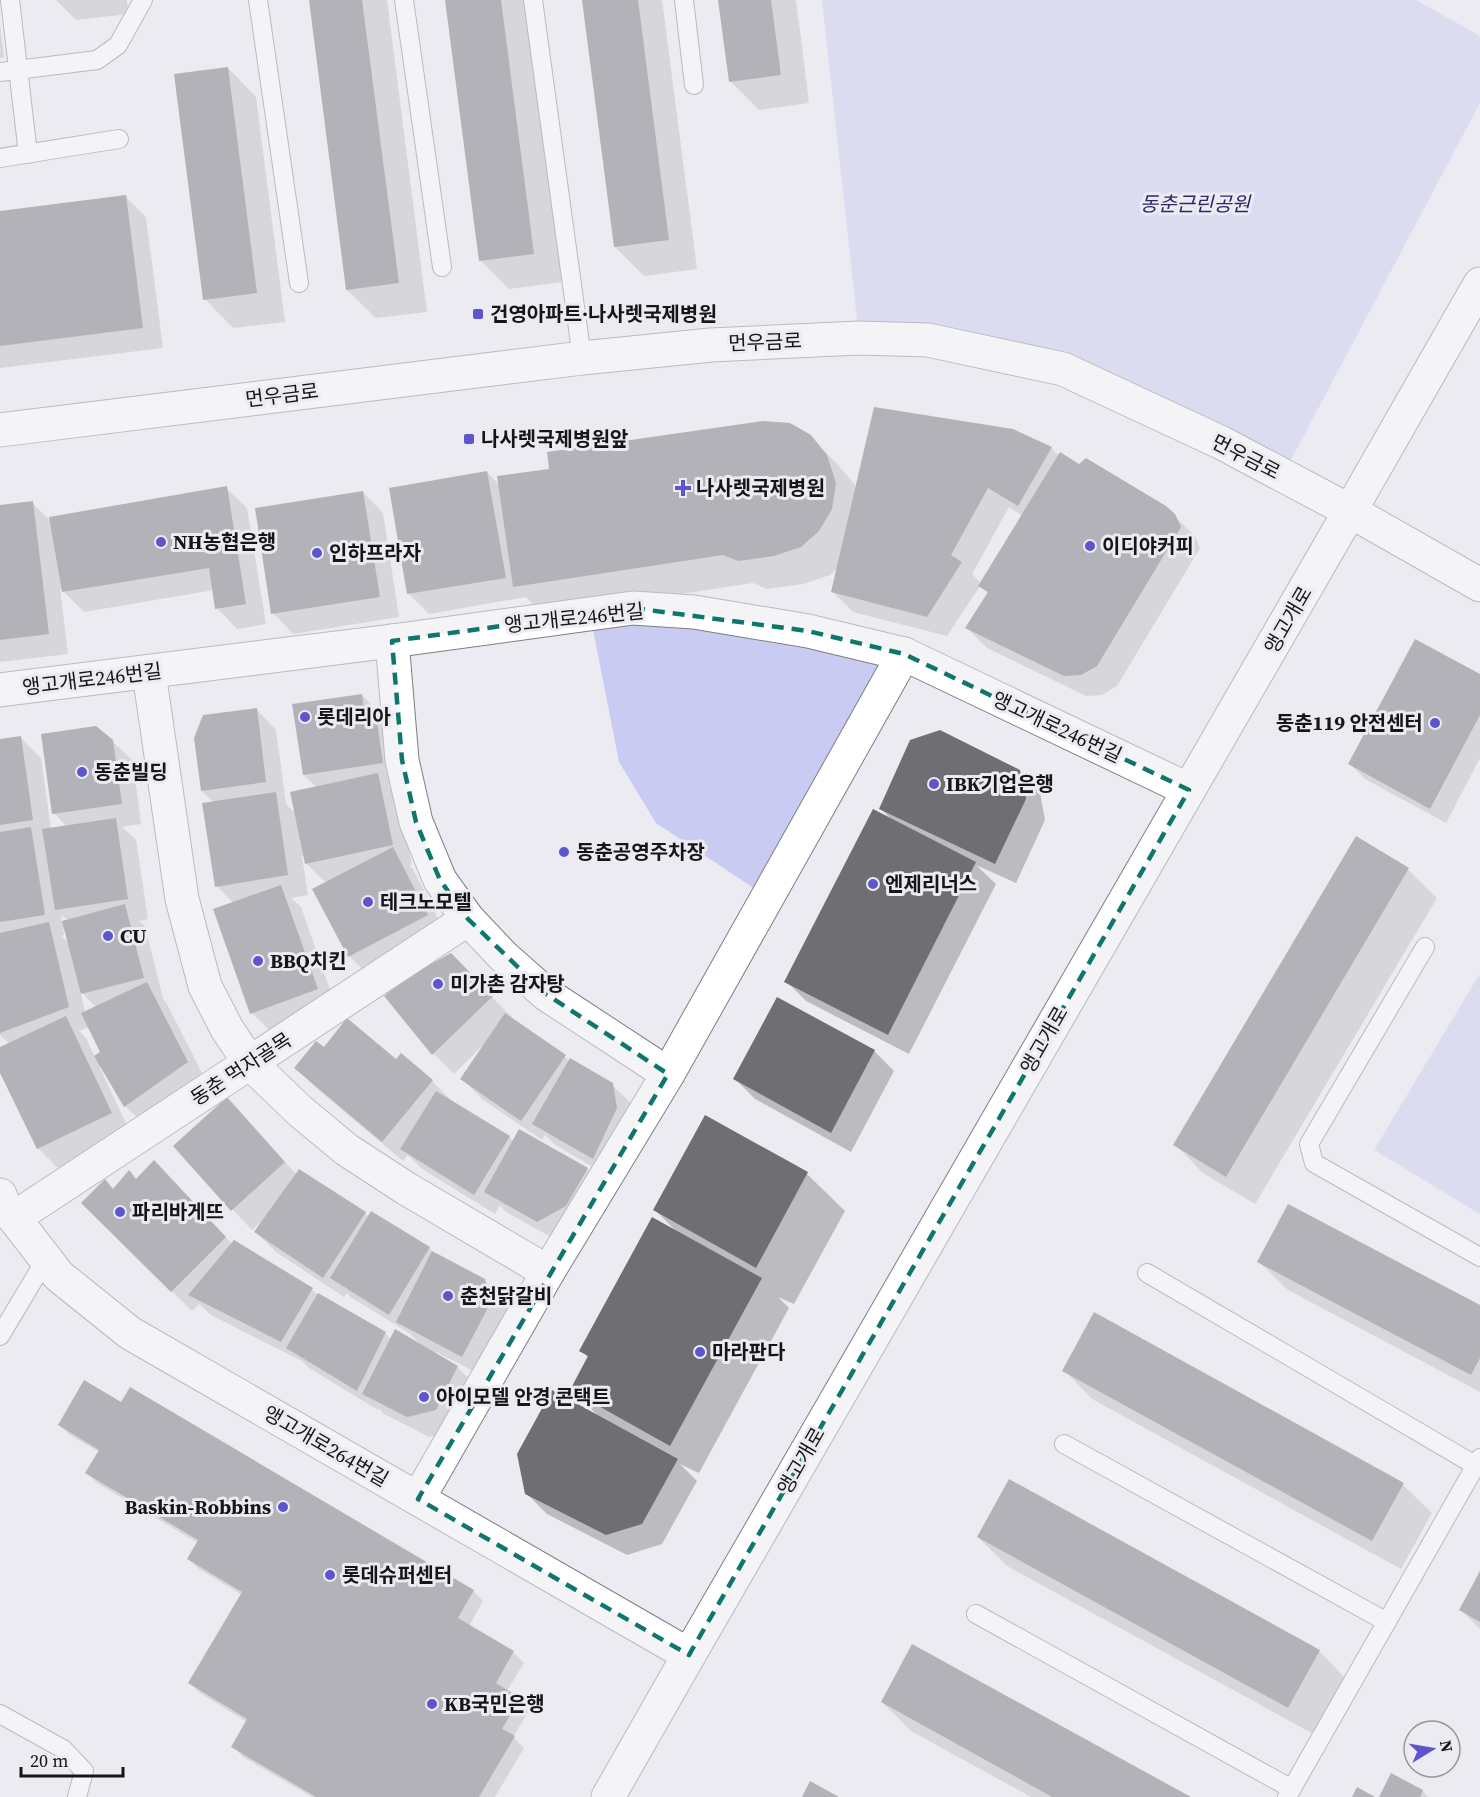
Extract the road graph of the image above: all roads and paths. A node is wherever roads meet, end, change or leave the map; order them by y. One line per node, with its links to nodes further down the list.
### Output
1 (10, 0): 7 (lane)
2 (143, 0): 7 (lane)
3 (258, 0): 13 (lane)
4 (404, 0): 12 (lane)
5 (533, 0): 15 (lane)
6 (684, 0): 8 (lane)
7 (9, 71): 10 (lane)
8 (694, 85)
9 (119, 140): 10 (lane)
10 (28, 153): 11 (lane)
11 (0, 158)
12 (442, 267)
13 (299, 283)
14 (1480, 284): 17 (street, 앵고개로)
15 (582, 358): 16 (street, 먼우금로); 17 (street, 먼우금로)
16 (0, 430)
17 (1350, 511): 18 (street, 먼우금로); 23 (street, 앵고개로)
18 (1480, 585)
19 (392, 641): 20 (street, 앵고개로246번길); 21 (street, 앵고개로246번길); 24 (street)
20 (904, 654): 23 (street, 앵고개로246번길); 27 (street)
21 (149, 673): 22 (street, 앵고개로246번길); 26 (street)
22 (0, 690)
23 (1189, 790): 39 (street, 앵고개로)
24 (468, 919): 26 (street, 동춘 먹자골목); 27 (street)
25 (1425, 947): 29 (lane)
26 (250, 1063): 28 (street, 동춘 먹자골목); 31 (street)
27 (668, 1074): 31 (street)
28 (7, 1207): 30 (street, 앵고개로264번길)
29 (1480, 1257)
30 (46, 1259): 33 (lane); 36 (street, 앵고개로264번길)
31 (548, 1272): 36 (street)
32 (1147, 1273): 35 (lane)
33 (0, 1336)
34 (1064, 1444): 38 (lane)
35 (1479, 1464): 38 (lane)
36 (418, 1499): 39 (street, 앵고개로264번길)
37 (976, 1614): 41 (lane)
38 (1387, 1622): 41 (lane)
39 (688, 1655): 43 (street, 앵고개로)
40 (0, 1714): 42 (lane)
41 (1289, 1793)
42 (77, 1797)
43 (608, 1797)

